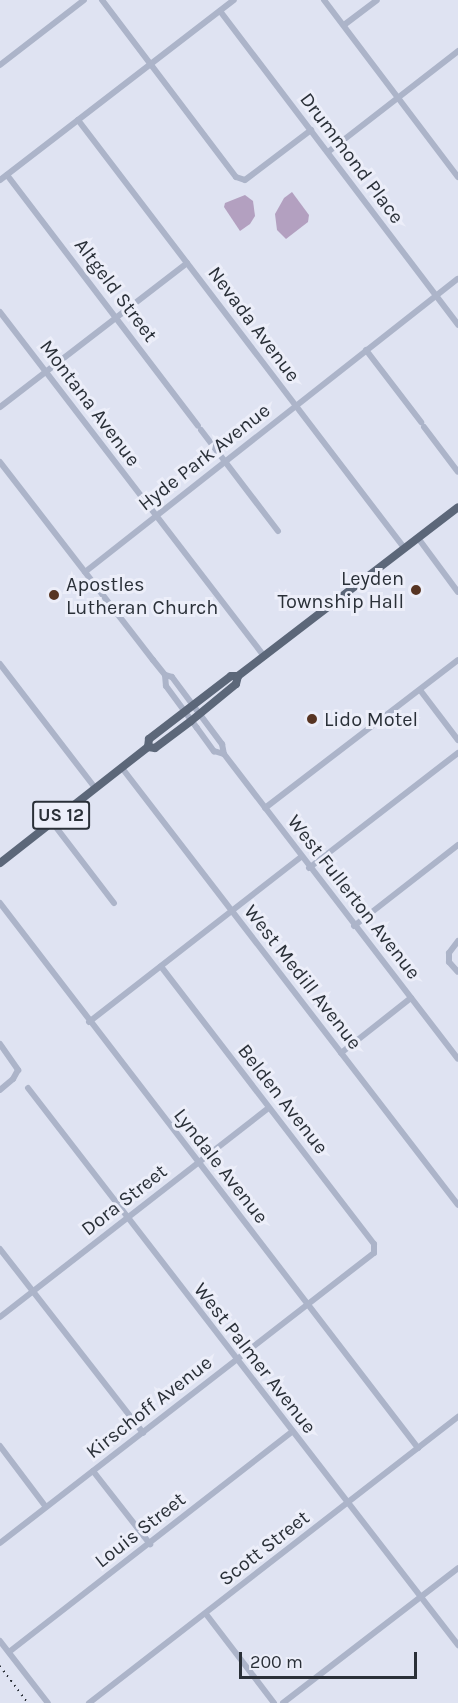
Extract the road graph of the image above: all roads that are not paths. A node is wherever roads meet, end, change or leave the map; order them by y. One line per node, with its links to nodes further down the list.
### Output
1 (84, 0): 10 (street)
2 (102, 0): 9 (street)
3 (234, 0): 6 (street)
4 (324, 0): 7 (street)
5 (377, 0): 7 (street)
6 (220, 11): 9 (street); 13 (street, Drummond Place)
7 (344, 25): 11 (street)
8 (458, 51): 11 (street)
9 (151, 64): 12 (street); 13 (street)
10 (0, 65)
11 (399, 99): 14 (street); 15 (street)
12 (78, 120): 16 (street); 19 (street, Nevada Avenue)
13 (311, 130): 14 (street, Drummond Place)
14 (327, 152): 21 (street, Drummond Place)
15 (455, 168): 17 (street)
16 (7, 175): 18 (street); 23 (street, Altgeld Street)
17 (458, 177)
18 (0, 180)
19 (187, 263): 23 (street); 27 (street, Nevada Avenue)
20 (458, 279): 21 (street, Hyde Park Avenue)
21 (435, 296): 24 (street, Drummond Place); 25 (street, Hyde Park Avenue)
22 (0, 312): 26 (street, Montana Avenue)
23 (116, 317): 26 (street); 30 (street, Altgeld Street)
24 (458, 325)
25 (366, 350): 27 (street, Hyde Park Avenue); 31 (street)
26 (45, 372): 28 (street); 33 (street, Montana Avenue)
27 (296, 406): 30 (street, Hyde Park Avenue); 36 (street, Nevada Avenue)
28 (0, 407)
29 (0, 462): 37 (street, West Fullerton Avenue)
30 (225, 462): 33 (street, Hyde Park Avenue); 34 (street, Altgeld Street)
31 (458, 472)
32 (458, 507): 35 (main road, US 12)
33 (154, 516): 37 (street, Hyde Park Avenue); 39 (street, Montana Avenue)
34 (278, 531)
35 (418, 538): 36 (main road, US 12); 38 (street)
36 (405, 549): 39 (main road, US 12)
37 (85, 572): 42 (street, West Fullerton Avenue)
38 (458, 592)
39 (264, 656): 43 (main road, US 12)
40 (458, 660): 44 (street)
41 (0, 664): 54 (street)
42 (165, 675): 45 (street, West Fullerton Avenue); 46 (street, West Fullerton Avenue)
43 (238, 676): 45 (main road, US 12); 47 (main road, US 12)
44 (420, 690): 49 (street); 55 (street)
45 (193, 705): 46 (main road, US 12); 47 (street, West Fullerton Avenue)
46 (184, 712): 48 (street, West Fullerton Avenue); 50 (main road, US 12)
47 (199, 714): 48 (main road, US 12); 52 (street, West Fullerton Avenue)
48 (191, 721): 50 (main road, US 12); 52 (street, West Fullerton Avenue)
49 (458, 740)
50 (148, 747): 53 (main road, US 12)
51 (458, 753): 60 (street)
52 (224, 754): 55 (street, West Fullerton Avenue)
53 (122, 768): 54 (main road, US 12); 63 (street, West Medill Avenue)
54 (95, 788): 56 (main road, US 12)
55 (265, 808): 58 (street, West Fullerton Avenue)
56 (52, 822): 59 (main road, US 12); 62 (street)
57 (458, 845): 64 (street)
58 (301, 857): 60 (street, West Fullerton Avenue); 63 (street)
59 (1, 861)
60 (309, 868): 64 (street, West Fullerton Avenue)
61 (0, 903): 69 (street, Lyndale Avenue)
62 (114, 903)
63 (231, 911): 66 (street); 71 (street, West Medill Avenue)
64 (354, 926): 68 (street, West Fullerton Avenue)
65 (458, 941): 67 (street)
66 (161, 966): 69 (street); 75 (street, Belden Avenue)
67 (458, 972)
68 (411, 998): 71 (street); 72 (street, West Fullerton Avenue)
69 (89, 1022): 76 (street, Lyndale Avenue)
70 (0, 1044): 74 (street)
71 (341, 1053): 77 (street, West Medill Avenue)
72 (458, 1059)
73 (28, 1088): 78 (street, West Palmer Avenue)
74 (0, 1090)
75 (268, 1108): 76 (street, Dora Street); 80 (street, Belden Avenue)
76 (198, 1163): 78 (street, Dora Street); 82 (street, Lyndale Avenue)
77 (458, 1205)
78 (126, 1218): 81 (street, Dora Street); 84 (street, West Palmer Avenue)
79 (0, 1249): 81 (street)
80 (374, 1253): 82 (street, Kirschoff Avenue)
81 (33, 1292): 83 (street, Dora Street); 87 (street)
82 (308, 1305): 84 (street, Kirschoff Avenue); 89 (street, Lyndale Avenue)
83 (0, 1317)
84 (236, 1361): 86 (street, West Palmer Avenue); 87 (street, Kirschoff Avenue)
85 (458, 1417): 89 (street, Scott Street)
86 (292, 1432): 91 (street, West Palmer Avenue); 94 (street, Louis Street)
87 (143, 1433): 90 (street, Kirschoff Avenue)
88 (0, 1446): 92 (street)
89 (418, 1448): 91 (street, Scott Street)
90 (93, 1471): 92 (street, Kirschoff Avenue); 94 (street)
91 (346, 1503): 96 (street, West Palmer Avenue); 97 (street, Scott Street)
92 (46, 1507): 93 (street, Kirschoff Avenue)
93 (0, 1543)
94 (150, 1544): 100 (street, Louis Street)
95 (458, 1568): 96 (street)
96 (419, 1597): 99 (street, West Palmer Avenue); 104 (street)
97 (206, 1614): 102 (street, Scott Street); 103 (street)
98 (0, 1641): 100 (street)
99 (458, 1645)
100 (9, 1652): 101 (street)
101 (48, 1703)
102 (89, 1703)
103 (274, 1703)
104 (283, 1703)

